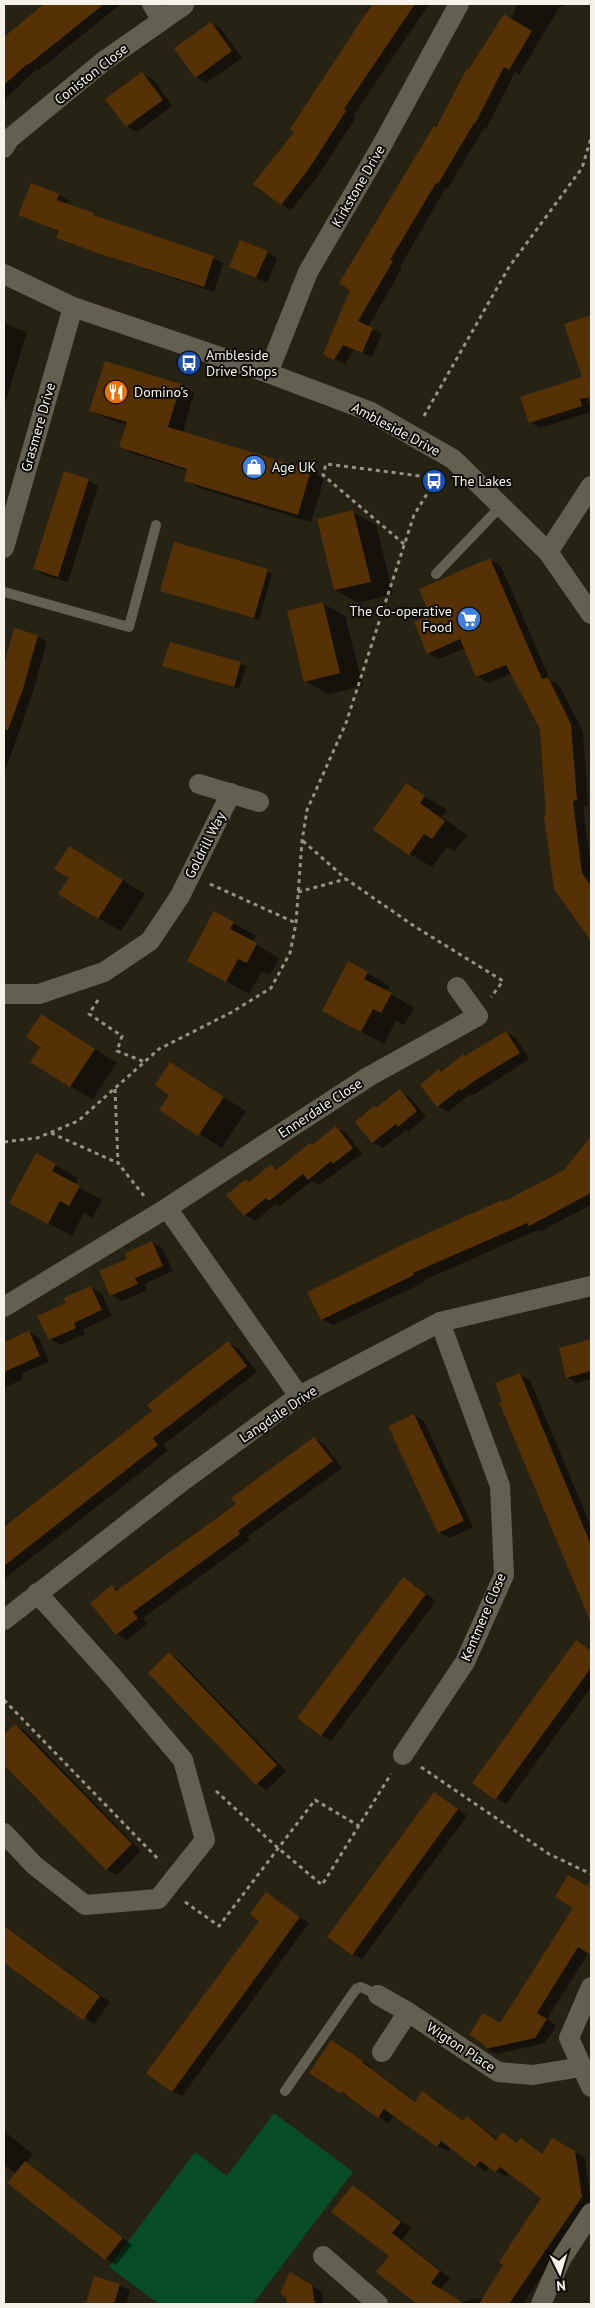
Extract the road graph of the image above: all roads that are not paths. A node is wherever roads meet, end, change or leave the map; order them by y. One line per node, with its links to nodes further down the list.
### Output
1 (459, 4): 7 (street, Kirkstone Drive)
2 (184, 5): 3 (street, Coniston Close)
3 (157, 12): 4 (street, Coniston Close)
4 (4, 148)
5 (4, 274): 6 (street, Ambleside Drive)
6 (73, 307): 7 (street, Ambleside Drive); 11 (street, Grasmere Drive)
7 (268, 374): 9 (street, Ambleside Drive)
8 (591, 486): 12 (street)
9 (501, 506): 12 (street, Ambleside Drive); 13 (lane)
10 (156, 525): 14 (lane)
11 (4, 548)
12 (548, 552): 15 (street, Ambleside Drive)
13 (436, 574)
14 (4, 592)
15 (591, 614)
16 (199, 784): 17 (street)
17 (231, 793): 18 (street); 20 (street, Goldrill Way)
18 (259, 802)
19 (457, 987): 21 (street, Ennerdale Close)
20 (4, 994)
21 (163, 1211): 23 (street, Ennerdale Close); 25 (street)
22 (591, 1286): 24 (street, Langdale Drive)
23 (4, 1307)
24 (440, 1322): 25 (street, Langdale Drive); 28 (street, Kentmere Close)
25 (299, 1396): 26 (street, Langdale Drive)
26 (37, 1593): 27 (street, Langdale Drive); 29 (street)
27 (4, 1620)
28 (403, 1755)
29 (4, 1833)
30 (591, 1987): 34 (street)
31 (378, 1995): 32 (street, Wigton Place); 36 (lane)
32 (408, 2012): 33 (street); 34 (street, Wigton Place)
33 (382, 2052)
34 (581, 2067): 35 (street)
35 (591, 2087)
36 (285, 2091)
37 (591, 2213): 40 (street)
38 (323, 2256): 39 (street)
39 (373, 2303)
40 (541, 2304)

